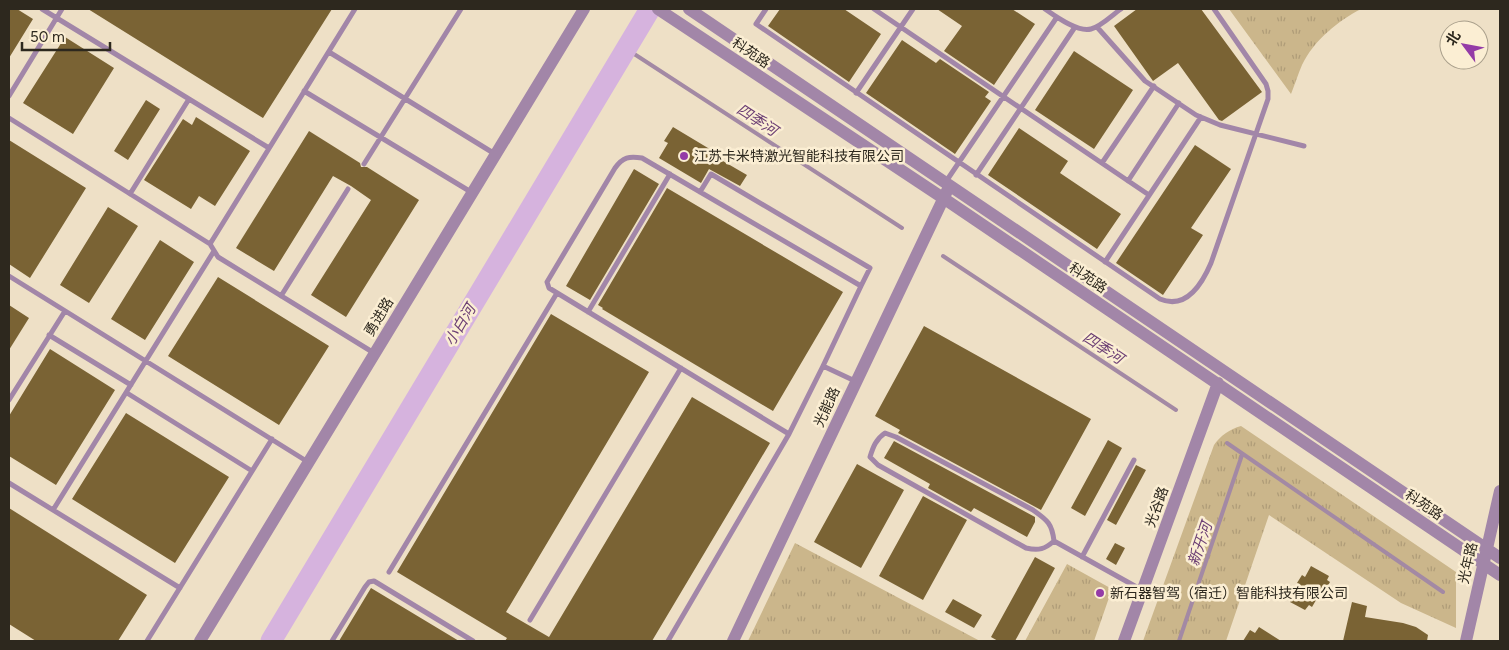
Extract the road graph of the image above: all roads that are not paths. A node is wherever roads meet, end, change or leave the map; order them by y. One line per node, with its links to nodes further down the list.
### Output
1 (42, 9): 15 (lane)
2 (62, 9): 15 (lane)
3 (356, 9): 19 (lane)
4 (461, 9): 26 (lane)
5 (584, 9): 35 (street, 勇进路)
6 (658, 9): 48 (street, 科苑路)
7 (688, 9): 42 (street, 科苑路)
8 (766, 9): 22 (lane)
9 (874, 9): 16 (lane)
10 (913, 9): 16 (lane)
11 (1045, 9): 14 (lane)
12 (1121, 9): 18 (lane)
13 (1214, 9): 31 (lane)
14 (1057, 17): 17 (lane); 24 (lane)
15 (57, 18): 23 (lane); 25 (lane)
16 (901, 27): 22 (lane); 24 (lane)
17 (1075, 27): 18 (lane); 28 (lane)
18 (1096, 27): 20 (lane)
19 (329, 52): 21 (lane); 26 (lane)
20 (1154, 86): 27 (lane); 38 (lane)
21 (304, 91): 32 (lane); 34 (lane)
22 (856, 92): 36 (lane)
23 (9, 96)
24 (1004, 97): 28 (lane); 36 (lane)
25 (189, 99): 34 (lane); 46 (lane)
26 (405, 99): 32 (lane); 35 (lane)
27 (1179, 103): 29 (lane); 41 (lane)
28 (1021, 108): 38 (lane); 40 (lane)
29 (1201, 117): 31 (lane); 47 (lane)
30 (9, 118): 46 (lane)
31 (1256, 134): 33 (lane); 51 (lane)
32 (380, 138): 37 (lane); 45 (lane)
33 (1304, 146)
34 (269, 148): 49 (lane)
35 (496, 154): 45 (street, 勇进路)
36 (959, 163): 40 (lane); 42 (lane)
37 (364, 164)
38 (1102, 164): 41 (lane)
39 (670, 174): 44 (lane); 54 (lane); 57 (lane)
40 (976, 175): 51 (lane)
41 (1128, 181): 47 (lane)
42 (947, 185): 48 (street, 光能路); 77 (street, 科苑路)
43 (348, 189): 55 (lane)
44 (700, 192): 53 (lane); 53 (lane)
45 (472, 193): 59 (street, 勇进路)
46 (130, 194): 49 (lane)
47 (1149, 195): 51 (lane)
48 (943, 198): 63 (street, 光能路); 64 (street, 科苑路)
49 (210, 244): 50 (lane)
50 (214, 251): 55 (lane); 60 (lane)
51 (1104, 262)
52 (9, 276): 56 (lane)
53 (861, 286): 61 (lane)
54 (557, 293): 57 (lane); 81 (lane)
55 (282, 296): 59 (lane)
56 (65, 311): 58 (lane); 60 (lane)
57 (588, 312): 62 (lane)
58 (49, 335): 65 (lane); 67 (lane)
59 (375, 353): 71 (street, 勇进路)
60 (146, 362): 65 (lane); 69 (lane)
61 (823, 366): 63 (lane); 68 (lane)
62 (681, 368): 68 (lane); 85 (lane)
63 (855, 381): 91 (street, 光能路)
64 (1218, 383): 80 (street, 科苑路); 84 (street, 光谷路)
65 (131, 385): 66 (lane)
66 (126, 393): 72 (lane); 75 (lane)
67 (9, 400)
68 (789, 434): 90 (lane)
69 (272, 439): 71 (lane); 72 (lane)
70 (1134, 460): 78 (lane)
71 (309, 462): 87 (street, 勇进路)
72 (252, 471): 83 (lane)
73 (9, 483): 75 (lane)
74 (1500, 491): 77 (street, 光年路)
75 (53, 510): 83 (lane)
76 (1054, 541): 76 (lane); 78 (lane)
77 (1487, 548): 79 (street, 科苑路); 80 (street, 光年路)
78 (1082, 556): 84 (lane)
79 (1500, 558)
80 (1483, 563): 82 (street, 科苑路); 93 (street, 光年路)
81 (389, 572)
82 (1500, 575)
83 (180, 588): 86 (lane)
84 (1142, 591): 92 (street, 光谷路)
85 (530, 620)
86 (147, 641)
87 (200, 641)
88 (332, 641): 89 (lane)
89 (473, 641)
90 (668, 641)
91 (733, 641)
92 (1124, 641)
93 (1466, 641)

